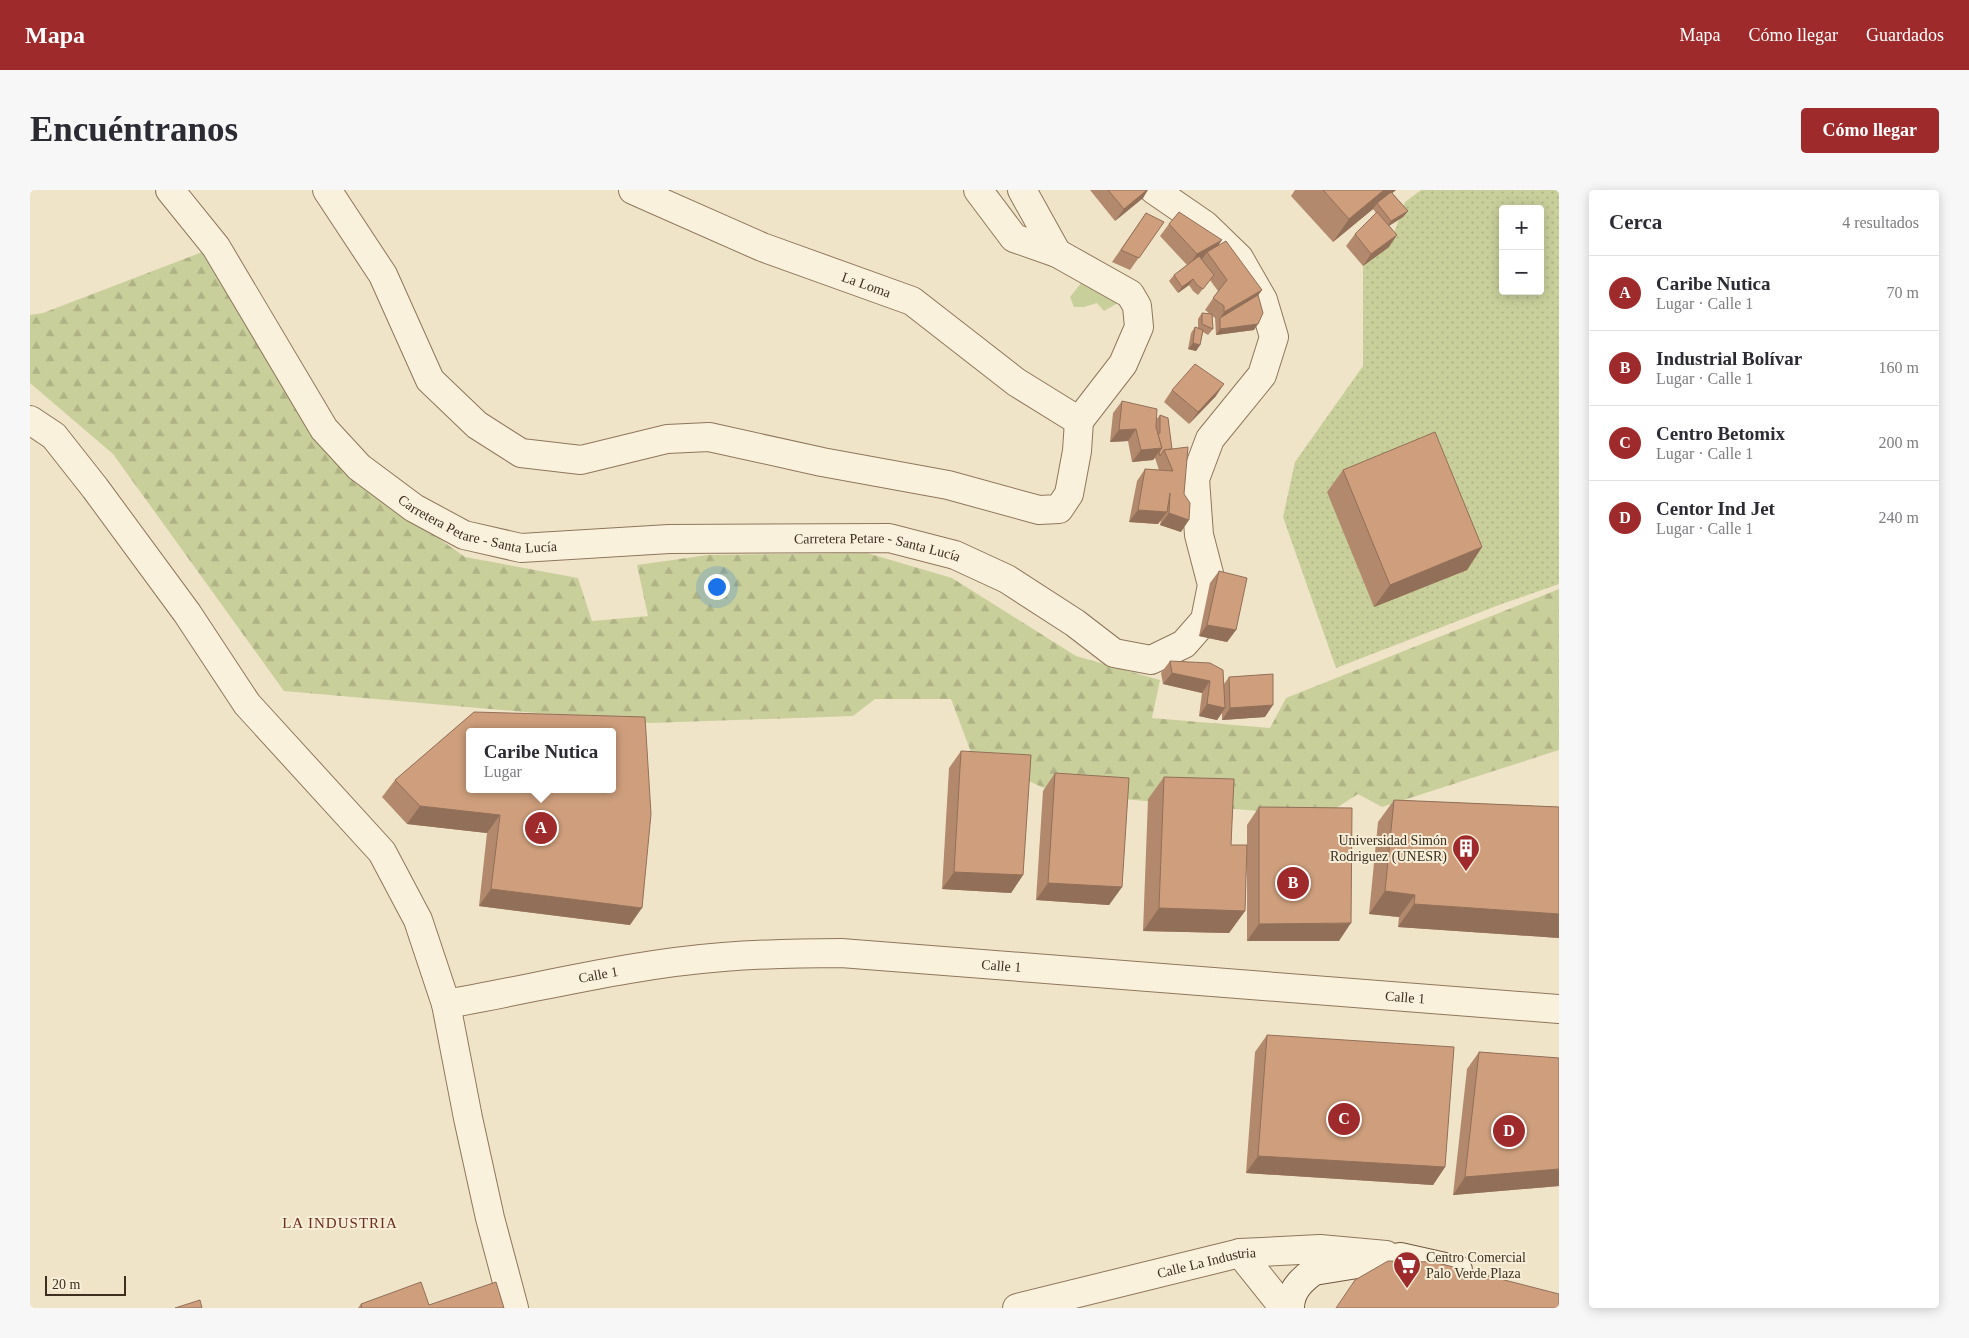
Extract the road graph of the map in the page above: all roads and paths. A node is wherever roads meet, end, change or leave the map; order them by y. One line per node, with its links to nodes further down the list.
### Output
1 (170, 190): 6 (street, Carretera Petare - Santa Lucía)
2 (327, 190): 9 (street)
3 (633, 190): 9 (street, La Loma)
4 (978, 190): 7 (street)
5 (1022, 190): 7 (street)
6 (1154, 190)
7 (1057, 253): 9 (street)
8 (30, 420): 10 (street)
9 (1079, 421)
10 (446, 1004): 11 (street, Calle 1); 15 (street)
11 (1559, 1009)
12 (1240, 1253): 13 (street, Calle La Industria); 16 (street, Calle La Industria); 17 (street)
13 (1400, 1257): 14 (street, Calle La Industria); 18 (street, Calle La Industria)
14 (1484, 1277)
15 (514, 1308)
16 (1017, 1308)
17 (1284, 1308)
18 (1290, 1308)

